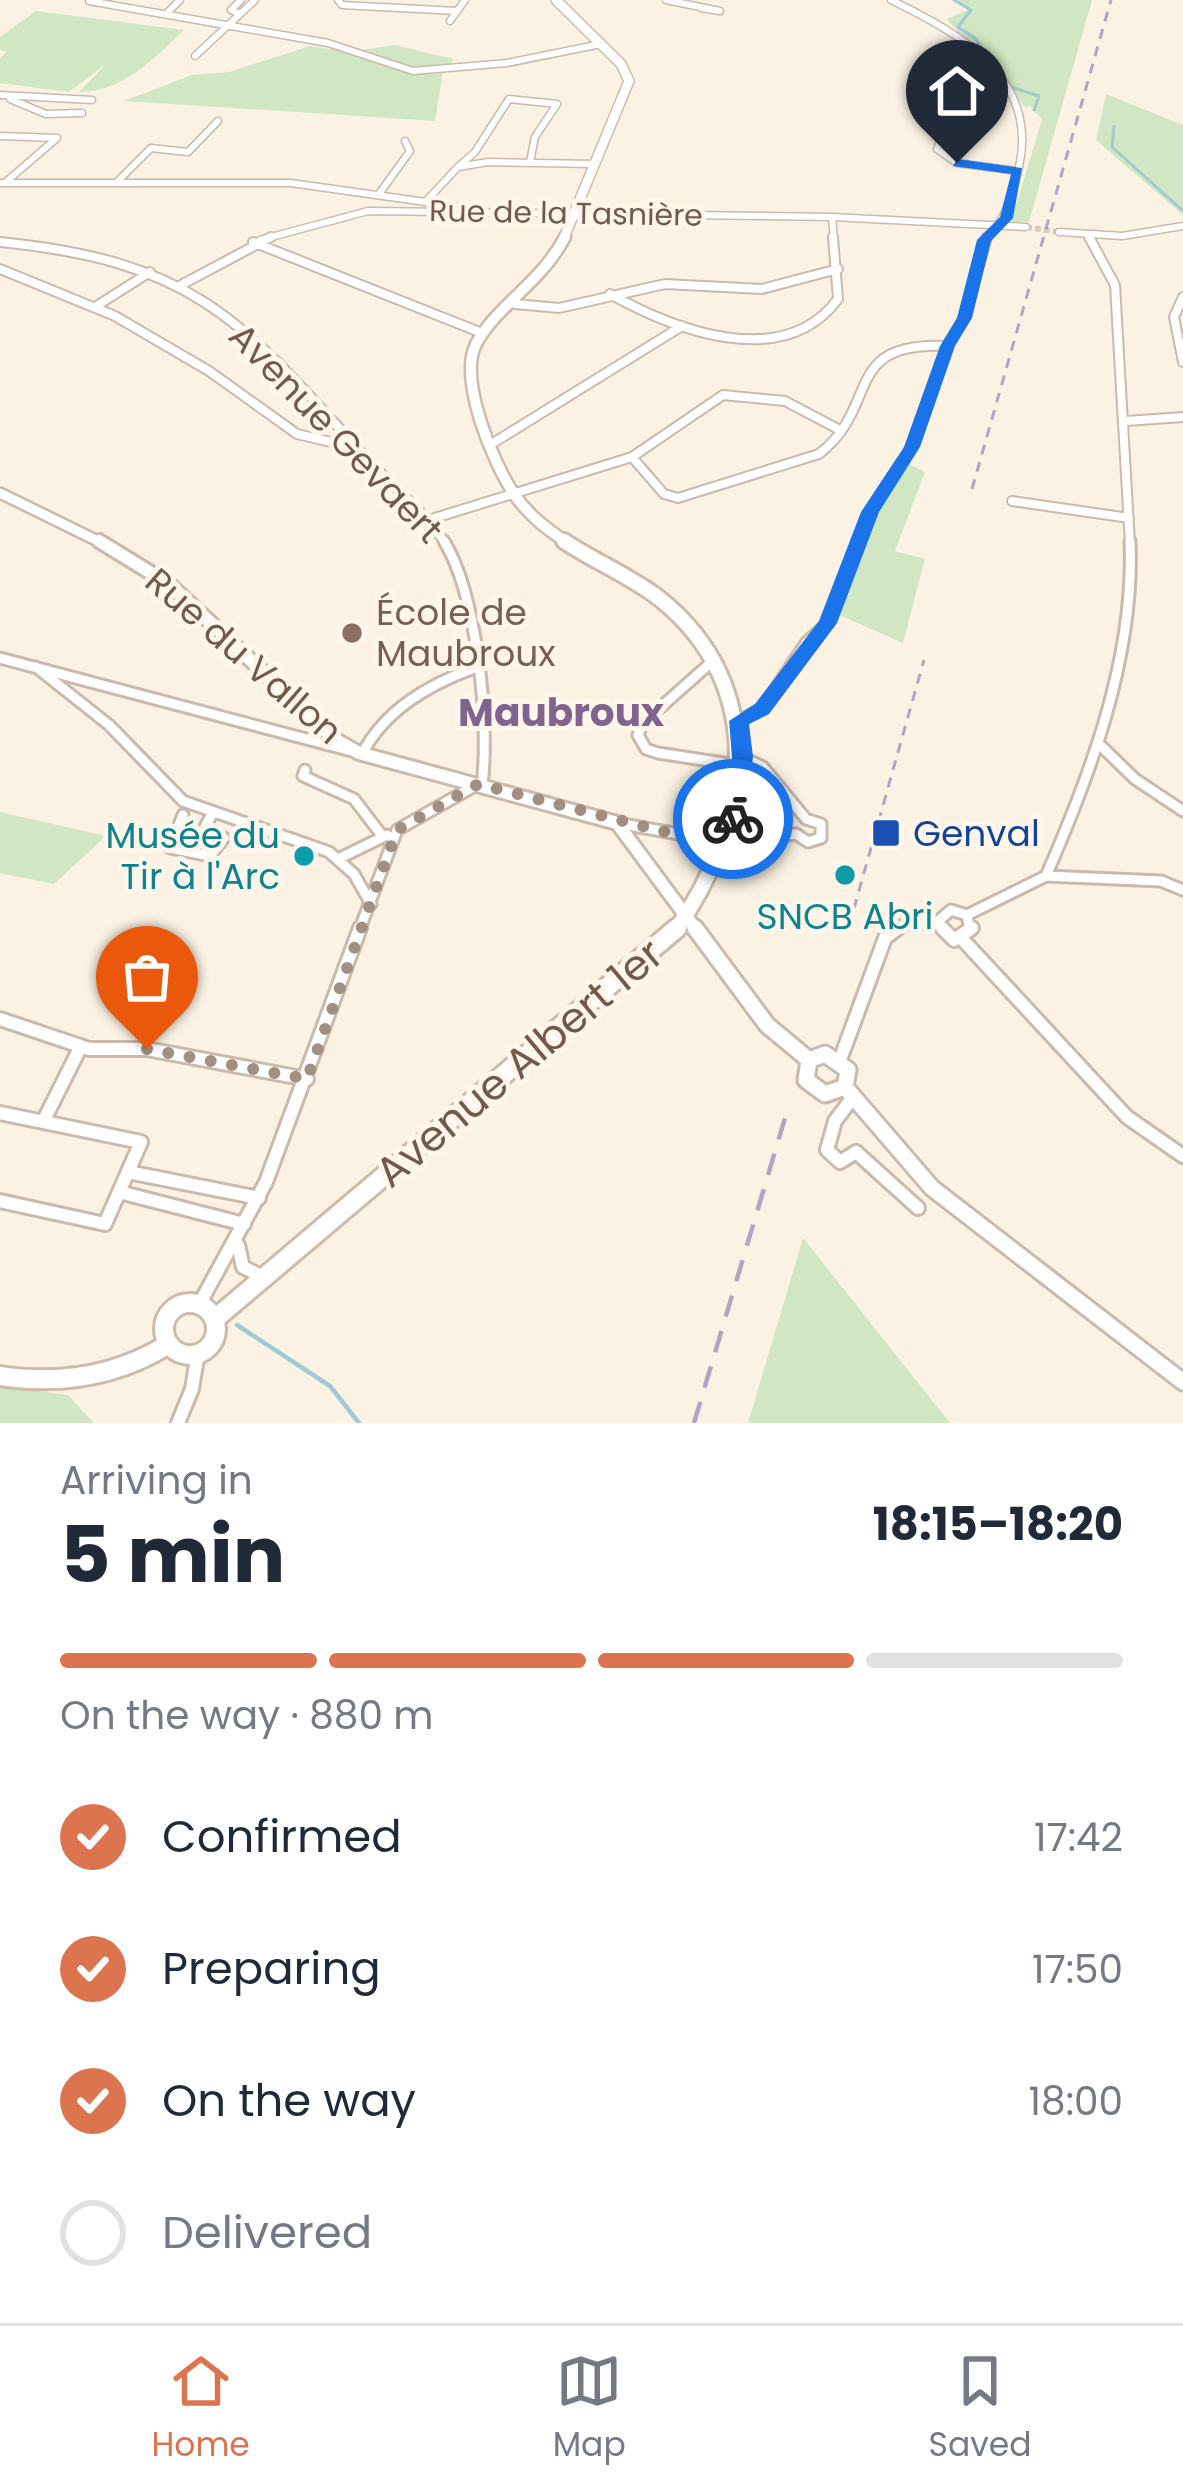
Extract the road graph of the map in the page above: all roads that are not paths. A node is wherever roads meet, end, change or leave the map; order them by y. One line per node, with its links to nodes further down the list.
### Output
1 (180, 0): 12 (street)
2 (241, 0): 13 (street)
3 (255, 0): 13 (street)
4 (338, 0): 11 (street)
5 (465, 0): 11 (street)
6 (556, 0): 16 (main road)
7 (666, 0): 10 (street)
8 (891, 0): 31 (street)
9 (89, 2): 12 (street)
10 (701, 8)
11 (457, 11): 14 (street)
12 (166, 13): 15 (street)
13 (238, 13): 15 (street)
14 (450, 21)
15 (226, 25): 16 (street); 17 (street)
16 (602, 44): 29 (main road)
17 (195, 56)
18 (92, 100): 19 (street)
19 (82, 113)
20 (218, 121): 25 (street)
21 (943, 135): 31 (street)
22 (0, 136): 33 (street)
23 (153, 137): 25 (street)
24 (405, 141): 34 (street)
25 (151, 148): 32 (street)
26 (475, 152): 27 (street); 28 (street); 30 (street)
27 (488, 162): 28 (street); 30 (street)
28 (530, 162): 29 (street)
29 (594, 164): 37 (main road)
30 (458, 167): 35 (street)
31 (1018, 171): 40 (street)
32 (118, 181): 33 (street); 34 (street)
33 (2, 183)
34 (379, 194): 35 (street)
35 (428, 200): 36 (street)
36 (475, 210): 37 (street, Rue de la Tasnière); 46 (street, Rue de la Tasnière)
37 (574, 212): 38 (street, Rue de la Tasnière); 54 (main road)
38 (832, 217): 39 (street, Rue de la Tasnière); 48 (street)
39 (968, 222): 40 (street, Rue de la Tasnière); 43 (street, Rue de la Tasnière)
40 (1001, 223): 42 (street, Rue de la Tasnière); 43 (street)
41 (1183, 226): 45 (street)
42 (1026, 227)
43 (990, 231): 58 (street)
44 (1059, 232): 45 (street)
45 (1088, 236): 61 (street)
46 (253, 242): 51 (street, Rue de la Tasnière); 57 (street)
47 (2, 244): 50 (street, Avenue Gevaert)
48 (838, 268): 52 (street); 56 (street)
49 (0, 269): 55 (street)
50 (150, 272): 51 (street, Avenue Gevaert); 55 (street)
51 (181, 285): 64 (street, Avenue Gevaert)
52 (610, 294): 54 (street); 56 (street)
53 (1183, 297): 59 (street)
54 (515, 304): 57 (main road)
55 (94, 307): 64 (street)
56 (682, 326): 63 (street)
57 (482, 333): 63 (main road, Avenue Albert 1er)
58 (947, 346): 62 (street); 75 (street)
59 (1183, 362)
60 (1183, 417): 61 (street)
61 (1126, 422): 69 (street)
62 (840, 430): 65 (street); 65 (street)
63 (493, 443): 67 (main road, Avenue Albert 1er)
64 (356, 448): 70 (street, Avenue Gevaert)
65 (632, 458): 67 (street)
66 (0, 493): 77 (street, Rue du Vallon)
67 (514, 495): 70 (street); 72 (main road, Avenue Albert 1er)
68 (1012, 500): 69 (street)
69 (1129, 518): 76 (street)
70 (425, 521): 74 (street, Avenue Gevaert)
71 (0, 658): 73 (street)
72 (715, 659): 75 (main road, Avenue Albert 1er); 78 (street)
73 (36, 667): 77 (street); 82 (street)
74 (474, 668): 77 (street); 80 (street, Avenue Gevaert)
75 (739, 721): 78 (main road, Avenue Albert 1er)
76 (1100, 744): 81 (street); 93 (street)
77 (360, 753): 80 (street)
78 (742, 762): 84 (street); 91 (main road, Avenue Albert 1er)
79 (304, 770): 90 (street)
80 (480, 784): 85 (street); 87 (street)
81 (1183, 811)
82 (212, 814): 86 (street); 92 (street)
83 (183, 815): 88 (street)
84 (806, 819): 89 (street); 89 (street)
85 (617, 823): 91 (street); 99 (street)
86 (205, 827): 88 (street); 88 (street)
87 (397, 830): 90 (street); 97 (street)
88 (179, 831)
89 (796, 834): 91 (street)
90 (383, 837): 92 (street)
91 (725, 847): 99 (main road, Avenue Albert 1er)
92 (340, 858): 97 (street)
93 (1046, 876): 95 (street); 98 (street)
94 (1183, 878): 95 (street)
95 (1161, 881): 96 (street)
96 (1183, 890)
97 (371, 904): 106 (street)
98 (967, 916): 100 (street); 101 (street)
99 (687, 917): 104 (street); 117 (main road, Avenue Albert 1er)
100 (936, 923): 101 (street); 105 (street)
101 (963, 940): 110 (street)
102 (0, 1019): 103 (street)
103 (81, 1046): 106 (street); 109 (street)
104 (808, 1060): 105 (street); 107 (street)
105 (840, 1060): 107 (street)
106 (307, 1079): 113 (street)
107 (850, 1092): 115 (street); 123 (street)
108 (0, 1114): 109 (street)
109 (43, 1122): 111 (street)
110 (1183, 1156)
111 (128, 1172): 112 (street); 113 (street)
112 (119, 1192): 114 (street); 116 (street)
113 (259, 1198): 116 (street)
114 (0, 1201)
115 (918, 1208)
116 (242, 1228): 117 (street); 118 (street)
117 (267, 1279): 119 (main road, Avenue Albert 1er)
118 (200, 1303): 119 (main road); 120 (main road)
119 (216, 1318): 121 (main road)
120 (166, 1345): 121 (main road); 122 (main road)
121 (198, 1352): 124 (street)
122 (0, 1376)
123 (1183, 1382)
124 (178, 1423)

